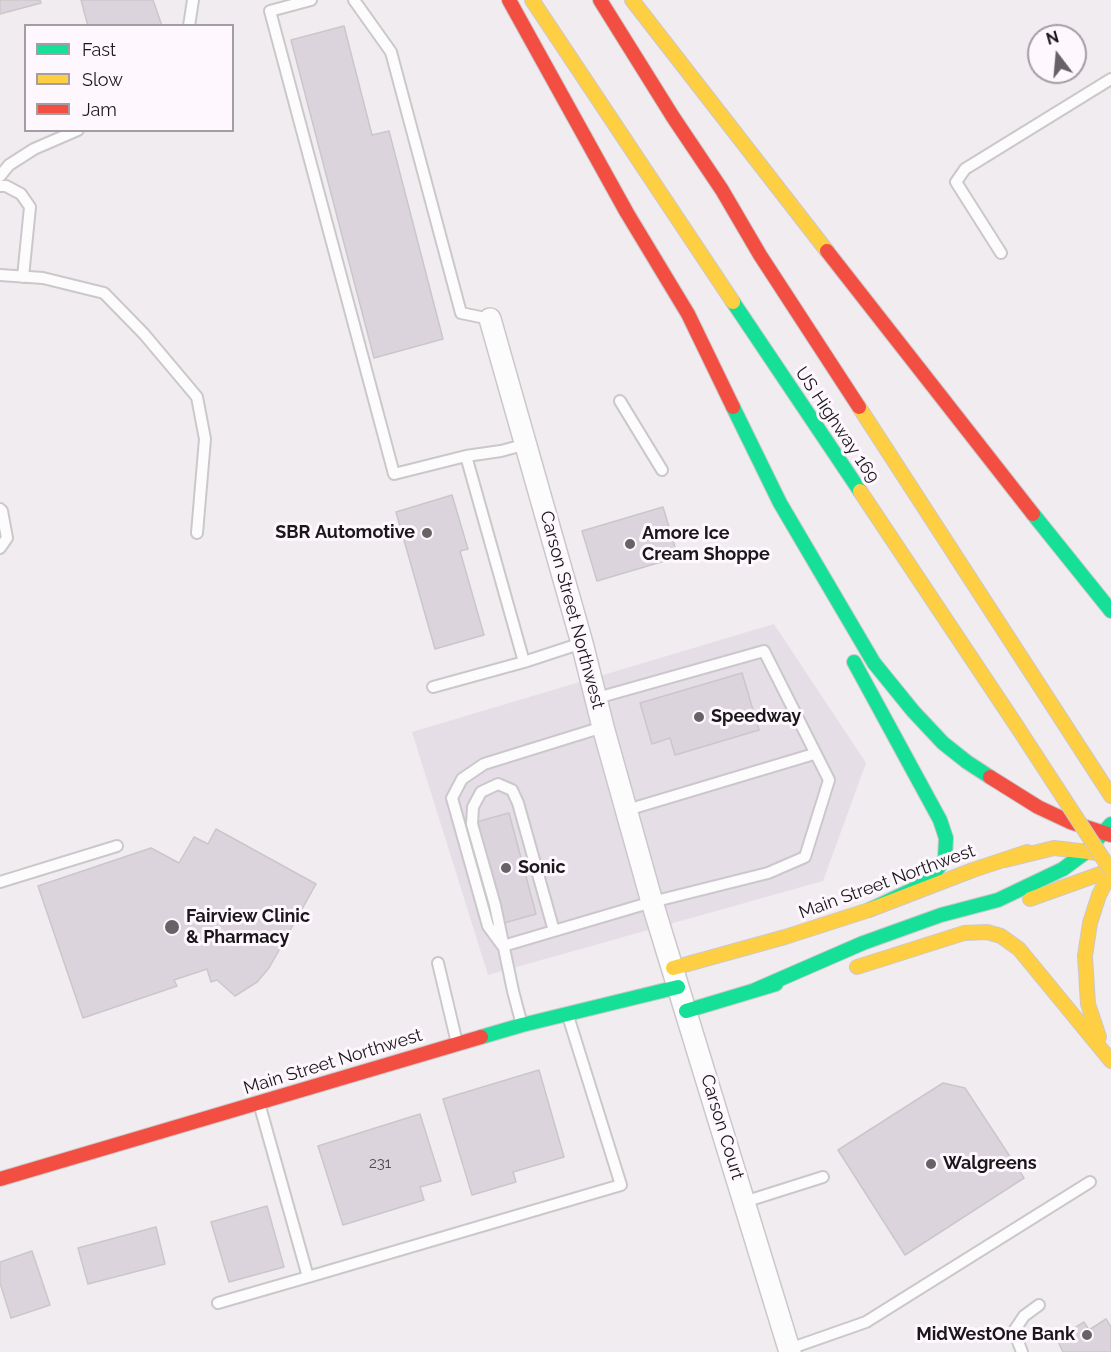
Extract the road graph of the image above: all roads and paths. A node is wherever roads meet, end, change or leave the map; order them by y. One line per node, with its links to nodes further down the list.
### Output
1 (193, 0): 8 (lane)
2 (311, 0): 19 (lane)
3 (354, 0): 16 (lane)
4 (509, 0): 21 (main road)
5 (532, 0): 41 (main road, US Highway 169, bridge)
6 (600, 0): 34 (main road, US Highway 169)
7 (632, 0): 26 (main road)
8 (189, 24)
9 (1111, 79): 13 (lane)
10 (73, 132): 11 (lane)
11 (0, 176)
12 (0, 186): 15 (lane)
13 (1001, 254)
14 (0, 275): 15 (lane)
15 (23, 277): 23 (lane)
16 (490, 319): 18 (street, Carson Street Northwest)
17 (620, 401): 20 (lane)
18 (526, 444): 19 (lane); 27 (street, Carson Street Northwest)
19 (466, 456): 29 (lane)
20 (662, 470)
21 (780, 502): 25 (main road); 36 (main road)
22 (0, 509): 24 (lane)
23 (197, 533)
24 (0, 548)
25 (824, 605)
26 (1111, 611)
27 (582, 643): 29 (lane); 31 (street, Carson Street Northwest)
28 (845, 646): 44 (main road)
29 (524, 662): 30 (lane)
30 (433, 687)
31 (597, 698): 32 (street, Carson Street Northwest); 33 (lane)
32 (603, 727): 35 (street, Carson Street Northwest); 46 (lane)
33 (814, 754): 35 (lane); 43 (lane)
34 (1111, 796)
35 (627, 810): 43 (street, Carson Street Northwest)
36 (1107, 829): 38 (main road); 40 (main road, Main Street Northwest)
37 (117, 846): 42 (lane)
38 (1086, 852): 39 (main road); 40 (main road); 50 (main road)
39 (1111, 855)
40 (1005, 860): 44 (main road, Main Street Northwest)
41 (1111, 871): 48 (main road); 55 (main road)
42 (0, 882)
43 (652, 902): 45 (lane); 49 (street, Carson Court)
44 (869, 910): 49 (main road, Main Street Northwest)
45 (554, 931): 46 (lane); 46 (lane)
46 (503, 946): 53 (lane)
47 (438, 963): 54 (lane)
48 (811, 973): 50 (main road); 55 (main road)
49 (676, 978): 51 (street, Carson Court); 52 (main road, Main Street Northwest)
50 (755, 990): 51 (main road)
51 (686, 1011): 60 (street, Carson Court)
52 (568, 1014): 53 (main road, Main Street Northwest); 61 (lane)
53 (522, 1025): 54 (main road, Main Street Northwest)
54 (457, 1044): 56 (main road, Main Street Northwest)
55 (1109, 1058)
56 (259, 1103): 58 (main road, Main Street Northwest); 61 (lane)
57 (823, 1177): 60 (lane)
58 (0, 1179)
59 (1090, 1182): 64 (lane)
60 (744, 1202): 64 (street, Carson Court)
61 (308, 1277): 62 (lane)
62 (218, 1304)
63 (1039, 1305): 65 (lane)
64 (790, 1350)
65 (1022, 1352)

